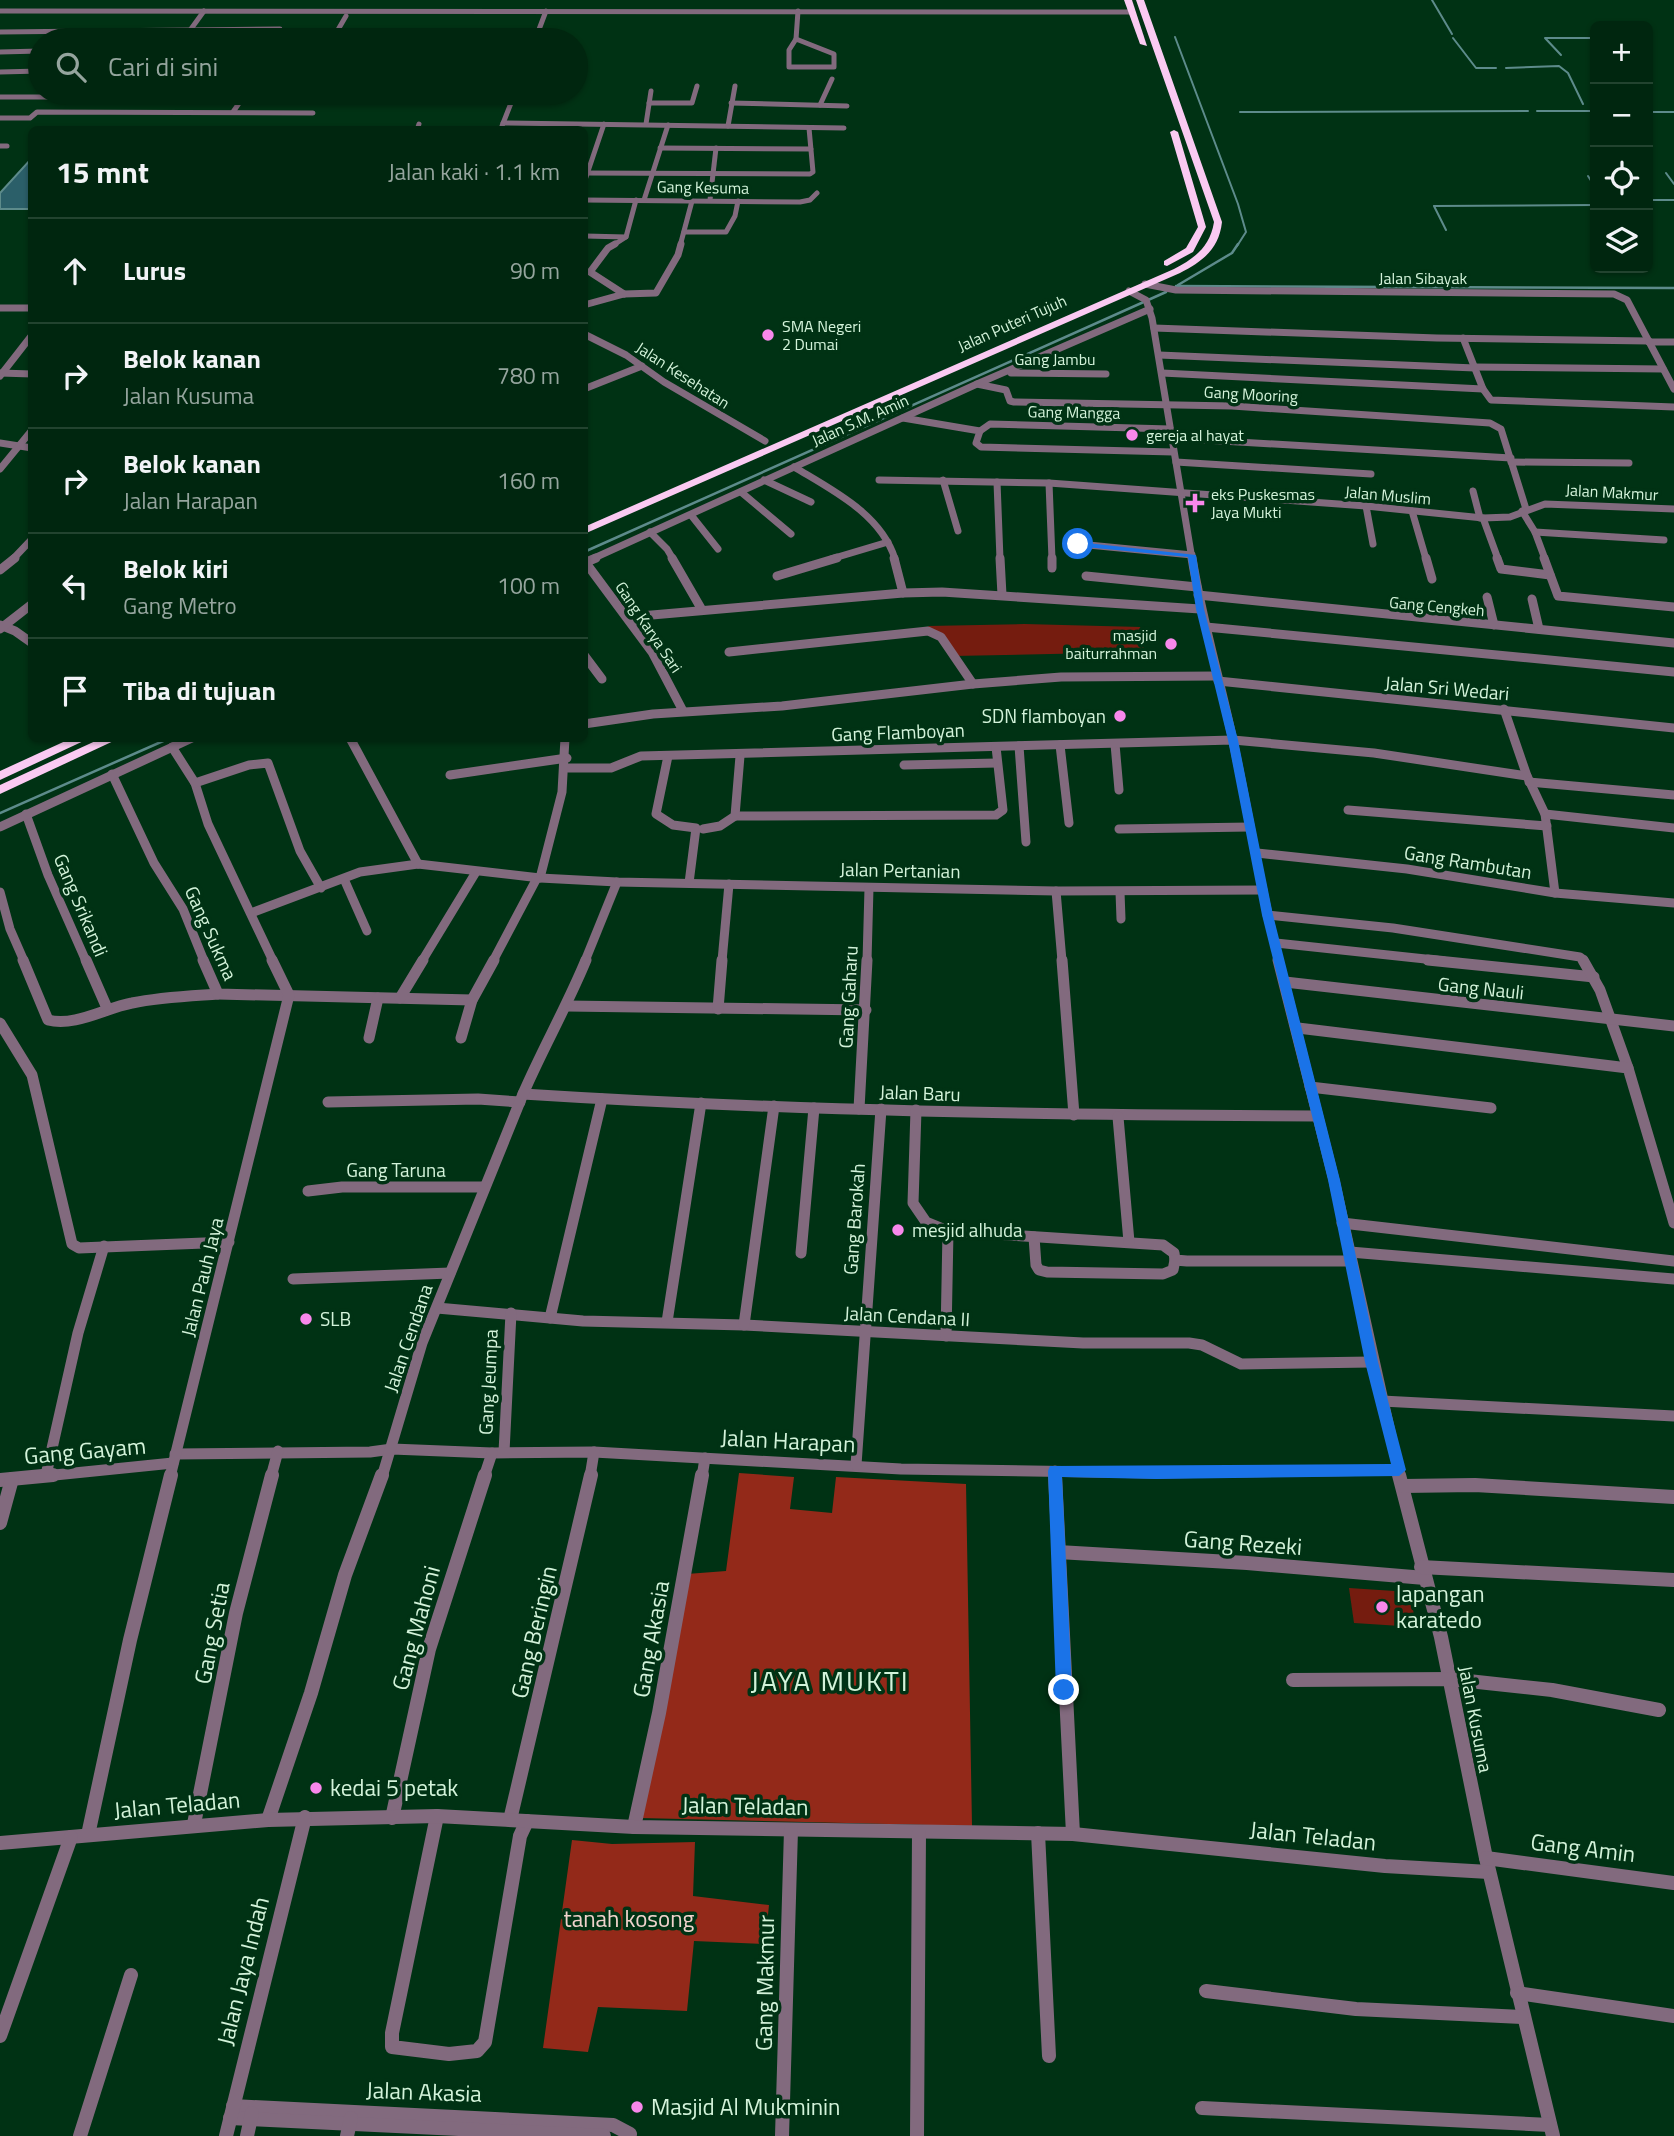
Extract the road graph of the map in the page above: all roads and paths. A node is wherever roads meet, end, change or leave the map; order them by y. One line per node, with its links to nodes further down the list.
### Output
1 (1140, 0): 45 (highway, Jalan Puteri Tujuh)
2 (145, 7): 3 (street); 5 (street); 5 (street); 11 (street)
3 (205, 7): 6 (street); 10 (street); 12 (street)
4 (1130, 7): 7 (street); 44 (highway, Jalan Puteri Tujuh)
5 (0, 9)
6 (613, 10): 7 (street); 8 (street); 9 (street)
7 (970, 10): 9 (street)
8 (547, 11): 10 (street); 14 (street)
9 (798, 11): 17 (street)
10 (347, 14): 13 (street)
11 (131, 28)
12 (192, 28)
13 (339, 28)
14 (540, 28)
15 (0, 32): 16 (street)
16 (28, 32)
17 (796, 39): 17 (street)
18 (28, 51): 19 (street)
19 (0, 52)
20 (28, 71): 21 (street)
21 (0, 72)
22 (832, 79): 32 (street)
23 (697, 86): 28 (street)
24 (735, 86): 29 (street)
25 (651, 91): 28 (street)
26 (0, 97): 27 (street)
27 (28, 97)
28 (649, 103): 38 (street)
29 (731, 103): 32 (street); 41 (street)
30 (238, 105): 34 (street)
31 (510, 105): 40 (street)
32 (820, 105): 33 (street)
33 (847, 106)
34 (233, 112): 35 (street); 36 (street)
35 (313, 113)
36 (0, 118)
37 (604, 124): 38 (street); 40 (street); 49 (street)
38 (646, 124): 39 (street)
39 (668, 125): 41 (street); 46 (street)
40 (502, 126)
41 (728, 126): 42 (street)
42 (809, 128): 43 (street); 50 (street)
43 (844, 128)
44 (1179, 146): 45 (highway); 97 (highway, Jalan Puteri Tujuh)
45 (1191, 146): 64 (highway, Jalan Puteri Tujuh)
46 (660, 148): 47 (street); 52 (street)
47 (716, 148): 50 (street); 54 (street)
48 (588, 149): 49 (street)
49 (595, 149): 51 (street)
50 (811, 149): 54 (street)
51 (588, 168)
52 (653, 172): 53 (street); 54 (street); 57 (street)
53 (588, 173)
54 (713, 173): 59 (street)
55 (817, 193): 60 (street, Gang Kesuma)
56 (588, 200): 57 (street, Gang Kesuma)
57 (640, 200): 58 (street, Gang Kesuma); 63 (street)
58 (692, 201): 59 (street, Gang Kesuma); 61 (street)
59 (710, 201): 60 (street, Gang Kesuma)
60 (738, 201): 61 (street)
61 (684, 232): 65 (street)
62 (588, 236): 63 (street)
63 (626, 237): 65 (street)
64 (1138, 287): 66 (street); 76 (street, Jalan Sibayak); 124 (highway, Jalan Puteri Tujuh)
65 (624, 294): 67 (street)
66 (1147, 303): 70 (street, Jalan Kusuma); 82 (street, Jalan S.M. Amin)
67 (588, 304)
68 (0, 308): 69 (street)
69 (28, 308)
70 (1154, 328): 72 (street); 78 (street, Jalan Kusuma)
71 (588, 336): 73 (street, Jalan Kesehatan)
72 (1463, 338): 76 (street); 80 (street)
73 (597, 339): 75 (street); 79 (street, Jalan Kesehatan)
74 (28, 340): 84 (street)
75 (588, 342)
76 (1649, 342): 77 (street); 81 (street, Jalan Sibayak)
77 (1674, 342)
78 (1159, 355): 80 (street); 83 (street, Jalan Kusuma)
79 (642, 366): 89 (street); 97 (street, Jalan Kesehatan)
80 (1474, 368): 81 (street); 90 (street)
81 (1663, 369): 88 (street, Jalan Sibayak)
82 (1004, 373): 86 (street, Gang Jambu); 87 (street, Jalan S.M. Amin)
83 (1162, 373): 90 (street); 91 (street, Jalan Kusuma)
84 (1, 374): 85 (street)
85 (28, 374)
86 (1106, 374)
87 (977, 384): 91 (street, Gang Mooring); 93 (street, Jalan S.M. Amin)
88 (1673, 385)
89 (588, 387)
90 (1483, 389): 92 (street)
91 (1167, 405): 95 (street, Jalan Kusuma); 102 (street, Gang Mooring)
92 (1674, 407)
93 (903, 418): 94 (street); 104 (street, Jalan S.M. Amin)
94 (980, 431): 95 (street, Gang Mangga); 101 (street)
95 (1171, 433): 101 (street, Jalan Kusuma); 102 (street, Gang Mangga)
96 (28, 435): 99 (street)
97 (765, 441): 122 (highway, Jalan Puteri Tujuh)
98 (0, 443): 99 (street)
99 (19, 446): 100 (street); 105 (street)
100 (28, 448)
101 (1175, 457): 106 (street); 114 (street, Jalan Kusuma)
102 (1511, 460): 103 (street, Gang Mangga); 119 (street)
103 (1629, 463)
104 (794, 467): 107 (street, Jalan S.M. Amin); 130 (street)
105 (0, 469)
106 (1371, 474)
107 (764, 480): 113 (street, Jalan S.M. Amin); 115 (street)
108 (879, 480): 109 (street, Jalan Muslim)
109 (943, 480): 110 (street, Jalan Muslim); 125 (street)
110 (997, 482): 111 (street, Jalan Muslim); 148 (street)
111 (1049, 483): 114 (street, Jalan Muslim); 140 (street)
112 (1474, 491): 123 (street)
113 (741, 492): 121 (street, Jalan S.M. Amin); 128 (street)
114 (1181, 492): 117 (street, Jalan Muslim); 135 (street, Jalan Kusuma)
115 (811, 502)
116 (1548, 503): 118 (street, Jalan Makmur); 119 (street, Jalan Muslim)
117 (1366, 506): 120 (street, Jalan Muslim); 132 (street)
118 (1674, 509)
119 (1524, 510): 123 (street, Jalan Muslim); 127 (street)
120 (1412, 511): 123 (street, Jalan Muslim); 145 (street)
121 (691, 515): 126 (street, Jalan S.M. Amin); 134 (street)
122 (588, 517)
123 (1482, 518): 142 (street)
124 (588, 529)
125 (958, 531)
126 (650, 532): 138 (street, Jalan S.M. Amin); 154 (street)
127 (1535, 532): 129 (street); 142 (street)
128 (790, 534)
129 (1664, 540)
130 (888, 542): 143 (street); 147 (street)
131 (1078, 544): 135 (street)
132 (1373, 544)
133 (28, 545): 137 (street)
134 (718, 550)
135 (1192, 555): 146 (street, Jalan Kusuma)
136 (0, 560): 137 (street)
137 (10, 562): 141 (street)
138 (588, 562)
139 (588, 567): 155 (street, Gang Karya Sari)
140 (1052, 568)
141 (0, 570)
142 (1550, 575): 152 (street)
143 (777, 576)
144 (1086, 576): 146 (street, Gang Cengkeh)
145 (1432, 579)
146 (1198, 591): 153 (street, Jalan Kusuma); 156 (street, Gang Cengkeh)
147 (902, 593): 148 (street); 154 (street)
148 (1002, 595): 153 (street)
149 (1487, 597): 156 (street)
150 (1532, 599): 159 (street)
151 (28, 607): 157 (street)
152 (1674, 607)
153 (1200, 609): 158 (street, Jalan Kusuma)
154 (702, 610): 155 (street)
155 (629, 617): 169 (street, Gang Karya Sari)
156 (1494, 625): 159 (street, Gang Cengkeh)
157 (1, 627): 160 (street)
158 (1206, 627): 164 (street); 165 (street, Jalan Kusuma)
159 (1539, 629): 161 (street, Gang Cengkeh)
160 (28, 641)
161 (1674, 643)
162 (729, 652): 167 (street)
163 (588, 660): 166 (street)
164 (1674, 672)
165 (1217, 678): 167 (street, Jalan Sri Wedari); 168 (street, Jalan Sri Wedari); 172 (street, Jalan Kusuma)
166 (602, 679)
167 (974, 684): 169 (street, Jalan Sri Wedari)
168 (1504, 709): 171 (street, Jalan Sri Wedari); 191 (street)
169 (683, 711): 170 (street, Jalan Sri Wedari)
170 (588, 723)
171 (1674, 728)
172 (1233, 740): 178 (street, Gang Flamboyan); 191 (street, Gang Flamboyan); 203 (street, Jalan Kusuma)
173 (75, 742): 190 (highway)
174 (105, 742): 193 (highway)
175 (184, 742): 181 (street)
176 (352, 742): 209 (street)
177 (565, 742): 185 (street)
178 (1115, 744): 179 (street, Gang Flamboyan); 194 (street)
179 (1060, 745): 180 (street, Gang Flamboyan); 200 (street)
180 (1019, 746): 182 (street, Gang Flamboyan); 207 (street)
181 (173, 747): 188 (street); 192 (street)
182 (996, 747): 184 (street, Gang Flamboyan); 186 (street)
183 (668, 756): 184 (street, Gang Flamboyan); 185 (street, Gang Flamboyan); 204 (street)
184 (740, 756): 199 (street)
185 (567, 763): 189 (street, Gang Flamboyan); 211 (street)
186 (997, 763): 187 (street); 199 (street)
187 (904, 765)
188 (111, 774): 197 (street); 231 (street, Gang Sukma)
189 (450, 775)
190 (0, 776)
191 (1528, 779): 195 (street, Gang Flamboyan); 198 (street)
192 (195, 783): 216 (street); 224 (street)
193 (0, 790)
194 (1119, 790)
195 (1674, 795)
196 (1348, 810): 201 (street)
197 (26, 814): 202 (street); 237 (street, Gang Srikandi)
198 (1545, 814): 201 (street); 205 (street)
199 (734, 816): 204 (street)
200 (1069, 823)
201 (1547, 826): 222 (street)
202 (0, 827)
203 (1250, 827): 206 (street); 208 (street, Jalan Kusuma)
204 (699, 828): 214 (street)
205 (1674, 828)
206 (1119, 829)
207 (1026, 842)
208 (1257, 853): 218 (street, Jalan Kusuma); 222 (street, Gang Rambutan)
209 (418, 864): 210 (street, Jalan Pertanian); 212 (street, Jalan Pertanian)
210 (477, 873): 211 (street, Jalan Pertanian); 234 (street)
211 (538, 878): 213 (street, Jalan Pertanian); 235 (street)
212 (344, 879): 216 (street, Jalan Pertanian); 227 (street)
213 (617, 881): 214 (street, Jalan Pertanian); 236 (street, Jalan Cendana)
214 (689, 883): 215 (street, Jalan Pertanian)
215 (729, 884): 217 (street, Jalan Pertanian); 238 (street)
216 (321, 888): 224 (street, Jalan Pertanian)
217 (869, 888): 219 (street, Jalan Pertanian); 239 (street, Gang Gaharu)
218 (1263, 890): 220 (street, Jalan Pertanian); 225 (street, Jalan Kusuma)
219 (1056, 891): 220 (street, Jalan Pertanian); 258 (street)
220 (1120, 891): 226 (street)
221 (0, 892): 237 (street)
222 (1556, 893): 223 (street, Gang Rambutan)
223 (1674, 903)
224 (251, 913): 232 (street)
225 (1267, 915): 228 (street, Jalan Kusuma); 229 (street)
226 (1121, 919)
227 (367, 931)
228 (1276, 943): 229 (street); 230 (street, Jalan Kusuma)
229 (1594, 977): 240 (street)
230 (1285, 982): 240 (street, Gang Nauli); 243 (street, Jalan Kusuma)
231 (218, 994): 232 (street, Gang Sukma); 237 (street)
232 (289, 995): 233 (street, Gang Sukma); 268 (street, Jalan Pauh Jaya)
233 (378, 998): 234 (street, Gang Sukma); 244 (street)
234 (400, 998): 235 (street, Gang Sukma)
235 (472, 1000): 245 (street)
236 (567, 1006): 238 (street); 248 (street, Jalan Cendana)
237 (107, 1008)
238 (718, 1009): 239 (street)
239 (866, 1010): 255 (street, Gang Gaharu)
240 (1610, 1017): 242 (street, Gang Nauli); 246 (street)
241 (0, 1023): 270 (street)
242 (1674, 1026)
243 (1298, 1028): 246 (street); 247 (street, Jalan Kusuma)
244 (369, 1038)
245 (461, 1038)
246 (1628, 1069): 263 (street)
247 (1310, 1087): 254 (street); 260 (street, Jalan Kusuma)
248 (521, 1098): 249 (street, Jalan Baru); 250 (street, Jalan Baru); 261 (street, Jalan Cendana)
249 (602, 1099): 251 (street, Jalan Baru); 280 (street)
250 (328, 1102)
251 (701, 1103): 252 (street, Jalan Baru); 281 (street)
252 (774, 1106): 253 (street, Jalan Baru); 282 (street)
253 (814, 1108): 255 (street, Jalan Baru); 271 (street)
254 (1491, 1108)
255 (859, 1109): 256 (street, Jalan Baru)
256 (881, 1109): 257 (street, Jalan Baru); 283 (street, Gang Barokah)
257 (916, 1110): 258 (street, Jalan Baru); 266 (street)
258 (1074, 1115): 259 (street, Jalan Baru)
259 (1118, 1116): 260 (street, Jalan Baru); 269 (street)
260 (1317, 1116): 264 (street, Jalan Kusuma)
261 (484, 1187): 262 (street, Gang Taruna); 275 (street, Jalan Cendana)
262 (308, 1191)
263 (1672, 1210): 265 (street)
264 (1342, 1223): 272 (street, Jalan Kusuma); 274 (street)
265 (1674, 1223)
266 (948, 1231): 267 (street); 284 (street)
267 (1034, 1237): 269 (street); 273 (street)
268 (229, 1242): 270 (street); 293 (street, Jalan Pauh Jaya)
269 (1129, 1242): 273 (street)
270 (104, 1246): 297 (street)
271 (801, 1253)
272 (1351, 1257): 273 (street); 277 (street); 285 (street, Jalan Kusuma)
273 (1175, 1260)
274 (1674, 1261)
275 (450, 1273): 276 (street); 278 (street, Jalan Cendana)
276 (293, 1279)
277 (1674, 1279)
278 (438, 1308): 279 (street, Jalan Cendana II); 288 (street, Jalan Cendana)
279 (511, 1313): 280 (street, Jalan Cendana II); 290 (street, Gang Jeumpa)
280 (550, 1318): 281 (street, Jalan Cendana II)
281 (667, 1322): 282 (street, Jalan Cendana II)
282 (744, 1325): 283 (street, Jalan Cendana II)
283 (867, 1331): 284 (street, Jalan Cendana II); 294 (street, Gang Barokah)
284 (946, 1336): 285 (street, Jalan Cendana II)
285 (1371, 1362): 286 (street, Jalan Kusuma)
286 (1382, 1401): 287 (street); 295 (street, Jalan Kusuma)
287 (1674, 1416)
288 (392, 1449): 289 (street, Jalan Harapan); 290 (street, Jalan Harapan); 311 (street, Jalan Cendana)
289 (278, 1451): 293 (street, Jalan Harapan); 314 (street, Gang Setia)
290 (498, 1452): 291 (street, Jalan Harapan); 310 (street, Gang Mahoni)
291 (594, 1452): 292 (street, Jalan Harapan); 312 (street, Gang Beringin)
292 (705, 1458): 294 (street, Jalan Harapan); 315 (street, Gang Akasia)
293 (174, 1459): 297 (street, Gang Gayam); 320 (street, Jalan Pauh Jaya)
294 (856, 1465): 296 (street, Jalan Harapan)
295 (1399, 1470): 296 (street, Jalan Harapan); 299 (street, Jalan Kusuma)
296 (1055, 1471): 302 (street)
297 (46, 1475): 298 (street, Gang Gayam)
298 (6, 1479): 301 (street)
299 (1403, 1486): 300 (street); 303 (street, Jalan Kusuma)
300 (1674, 1497)
301 (0, 1523)
302 (1058, 1552): 303 (street, Gang Rezeki); 319 (street)
303 (1423, 1573): 304 (street, Gang Rezeki); 305 (street, Jalan Kusuma)
304 (1674, 1580)
305 (1450, 1679): 306 (street); 307 (street); 323 (street, Jalan Kusuma)
306 (1293, 1680)
307 (1659, 1710)
308 (437, 1816): 310 (street, Jalan Teladan); 312 (street, Jalan Teladan); 313 (street)
309 (305, 1817): 310 (street, Jalan Teladan); 311 (street, Jalan Teladan); 333 (street, Jalan Jaya Indah)
310 (392, 1818)
311 (268, 1820): 314 (street, Jalan Teladan)
312 (510, 1820): 313 (street, Jalan Teladan)
313 (527, 1821): 315 (street, Jalan Teladan)
314 (194, 1824): 320 (street, Jalan Teladan)
315 (634, 1827): 316 (street, Jalan Teladan)
316 (791, 1830): 317 (street, Jalan Teladan); 342 (street, Gang Makmur)
317 (919, 1833): 318 (street, Jalan Teladan); 343 (street)
318 (1038, 1833): 319 (street, Jalan Teladan); 331 (street)
319 (1073, 1834): 323 (street, Jalan Teladan)
320 (89, 1835): 321 (street, Jalan Teladan)
321 (71, 1838): 322 (street, Jalan Teladan); 330 (street)
322 (0, 1843)
323 (1488, 1865): 324 (street, Gang Amin); 327 (street, Jalan Kusuma)
324 (1674, 1883)
325 (131, 1975): 340 (street)
326 (1206, 1991): 329 (street)
327 (1517, 1993): 328 (street); 329 (street, Jalan Kusuma)
328 (1674, 2016)
329 (1522, 2017): 338 (street, Jalan Kusuma)
330 (0, 2036)
331 (1049, 2056)
332 (1202, 2108): 338 (street)
333 (231, 2112): 334 (street, Jalan Akasia); 341 (street, Jalan Jaya Indah)
334 (250, 2121): 335 (street, Jalan Akasia)
335 (350, 2123): 336 (street, Jalan Akasia)
336 (430, 2126): 337 (street, Jalan Akasia)
337 (514, 2129): 339 (street, Jalan Akasia)
338 (1551, 2130)
339 (609, 2133)
340 (79, 2136)
341 (226, 2136)
342 (782, 2136)
343 (917, 2136)

